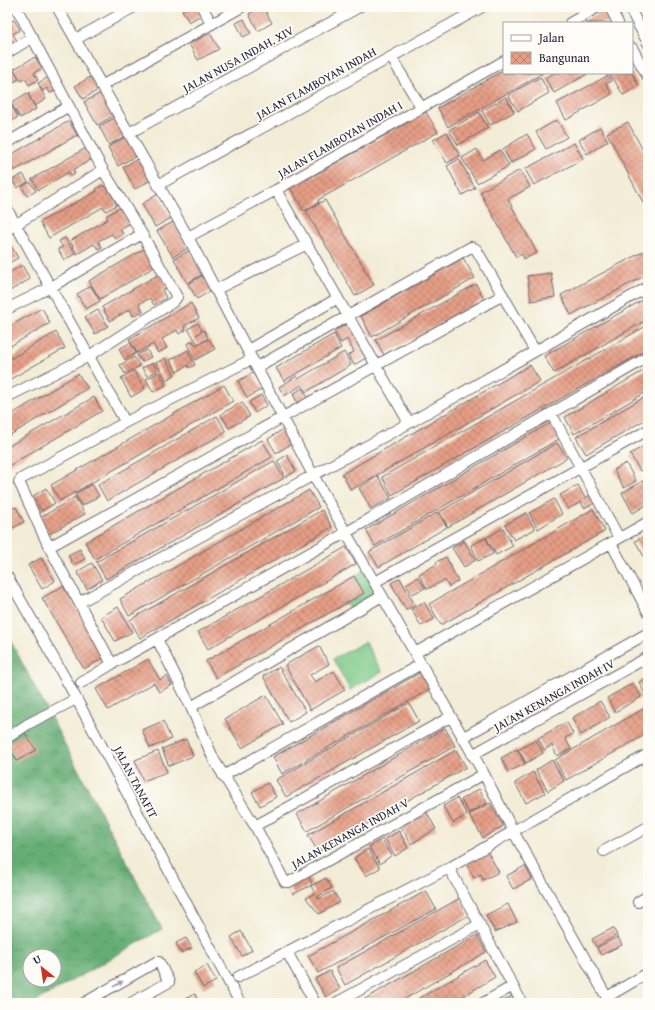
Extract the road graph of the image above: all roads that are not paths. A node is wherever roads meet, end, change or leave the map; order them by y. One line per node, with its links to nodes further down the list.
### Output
1 (16, 7): 14 (street)
2 (58, 7): 15 (street)
3 (134, 7): 15 (street)
4 (202, 7): 13 (street)
5 (242, 7): 13 (street)
6 (359, 7): 25 (street, JALAN NUSA INDAH. XIV)
7 (482, 7): 19 (street, JALAN FLAMBOYAN INDAH)
8 (598, 7): 11 (street)
9 (610, 7): 12 (street)
10 (629, 7): 16 (street)
11 (572, 22)
12 (618, 22)
13 (212, 24): 22 (street)
14 (33, 37): 18 (street); 23 (street)
15 (76, 39): 22 (street)
16 (648, 43)
17 (633, 50): 21 (street)
18 (7, 53)
19 (391, 57): 24 (street); 28 (street, JALAN FLAMBOYAN INDAH)
20 (503, 61): 24 (street, JALAN FLAMBOYAN INDAH I)
21 (648, 77)
22 (101, 86): 25 (street)
23 (69, 106): 26 (street); 27 (street)
24 (422, 107): 29 (street, JALAN FLAMBOYAN INDAH I)
25 (129, 133): 28 (street)
26 (7, 142)
27 (103, 170): 31 (street); 32 (street)
28 (161, 184): 33 (street)
29 (276, 190): 33 (street, JALAN FLAMBOYAN INDAH I); 34 (street)
30 (7, 209): 31 (street)
31 (11, 228): 35 (street)
32 (142, 234): 35 (street); 43 (street)
33 (188, 237): 37 (street)
34 (307, 244): 37 (street); 39 (street)
35 (51, 287): 40 (street); 43 (street)
36 (648, 287): 42 (street)
37 (215, 290): 45 (street)
38 (503, 295): 41 (street); 42 (street); 46 (street)
39 (338, 298): 41 (street); 45 (street)
40 (7, 309)
41 (349, 315): 45 (street); 46 (street)
42 (535, 351): 51 (street)
43 (89, 356): 47 (street); 49 (street)
44 (648, 357): 48 (street)
45 (252, 359): 50 (street); 58 (street)
46 (376, 364): 50 (street); 51 (street)
47 (7, 397)
48 (552, 414): 53 (street); 56 (street)
49 (122, 416)
50 (283, 416): 54 (street); 58 (street)
51 (409, 423): 54 (street)
52 (648, 430): 53 (street)
53 (580, 469): 57 (street); 60 (street)
54 (313, 475): 56 (street); 62 (street)
55 (648, 522): 57 (street)
56 (347, 532): 60 (street); 65 (street)
57 (615, 540): 63 (street); 66 (street)
58 (49, 547): 62 (street)
59 (7, 576): 71 (street, JALAN TANAFIT)
60 (375, 582): 61 (street)
61 (382, 596): 66 (street); 72 (street)
62 (80, 602): 68 (street)
63 (648, 612)
64 (648, 633): 75 (street)
65 (157, 640): 68 (street); 72 (street)
66 (415, 653): 69 (street)
67 (648, 657): 77 (street, JALAN KENANGA INDAH IV)
68 (112, 664): 70 (street)
69 (420, 664): 73 (street); 79 (street)
70 (81, 683)
71 (76, 699): 74 (street); 95 (street, JALAN TANAFIT)
72 (191, 707): 79 (street)
73 (450, 718): 75 (street); 80 (street)
74 (7, 738)
75 (462, 738): 77 (street)
76 (648, 754): 82 (street)
77 (472, 755): 78 (street)
78 (484, 774): 80 (street, JALAN KENANGA INDAH V); 82 (street)
79 (223, 776): 80 (street)
80 (256, 826)
81 (648, 827): 83 (street)
82 (513, 831): 84 (street); 92 (street)
83 (604, 851)
84 (449, 868): 87 (street); 88 (street)
85 (648, 896): 86 (street)
86 (638, 902)
87 (480, 924): 91 (street); 97 (street)
88 (287, 952): 90 (street); 96 (street)
89 (648, 974): 92 (street)
90 (238, 977)
91 (513, 986): 98 (street); 99 (street)
92 (609, 1000)
93 (84, 1003): 94 (street, one-way to 94)
94 (131, 1003)
95 (240, 1003)
96 (315, 1003)
97 (336, 1003)
98 (483, 1003)
99 (522, 1003)

